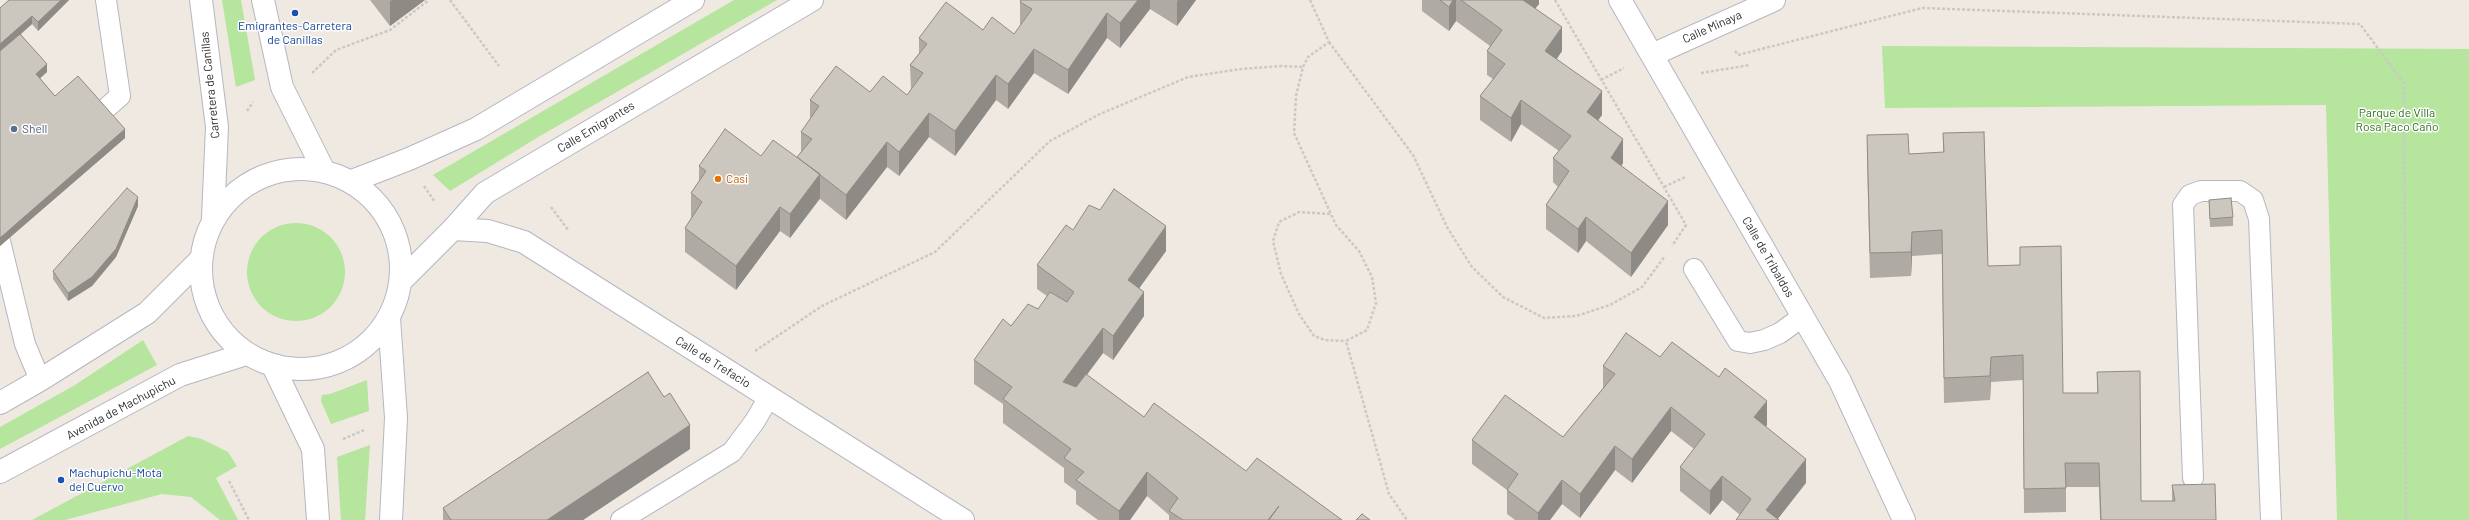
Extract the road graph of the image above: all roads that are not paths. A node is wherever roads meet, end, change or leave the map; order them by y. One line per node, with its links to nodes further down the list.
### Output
1 (106, 0): 9 (lane)
2 (201, 0): 12 (street, Carretera de Canillas)
3 (263, 0): 10 (street)
4 (693, 0): 11 (street)
5 (812, 0): 13 (street, Calle Emigrantes)
6 (1620, 0): 8 (street, Calle de Tribaldos)
7 (1774, 0): 8 (street, Calle Minaya)
8 (1652, 55): 18 (street, Calle de Tribaldos)
9 (72, 138)
10 (323, 169): 11 (street); 12 (street)
11 (352, 181): 17 (street)
12 (213, 218): 15 (street, Carretera de Canillas)
13 (454, 228): 17 (street, Calle Emigrantes); 23 (street, Calle de Trefacio)
14 (0, 241): 22 (lane)
15 (201, 259): 20 (street); 22 (street)
16 (1694, 269): 18 (lane)
17 (401, 281): 19 (street)
18 (1802, 317): 31 (street, Calle de Tribaldos)
19 (389, 318): 21 (street); 29 (street)
20 (246, 354): 21 (street); 25 (street, Avenida de Machupichu)
21 (273, 366): 28 (street)
22 (40, 380): 24 (street)
23 (768, 397): 27 (street, Calle de Trefacio); 30 (lane)
24 (0, 403)
25 (0, 472)
26 (2193, 478): 32 (lane)
27 (953, 518)
28 (318, 520)
29 (391, 520)
30 (621, 520)
31 (1904, 520)
32 (2271, 520)

